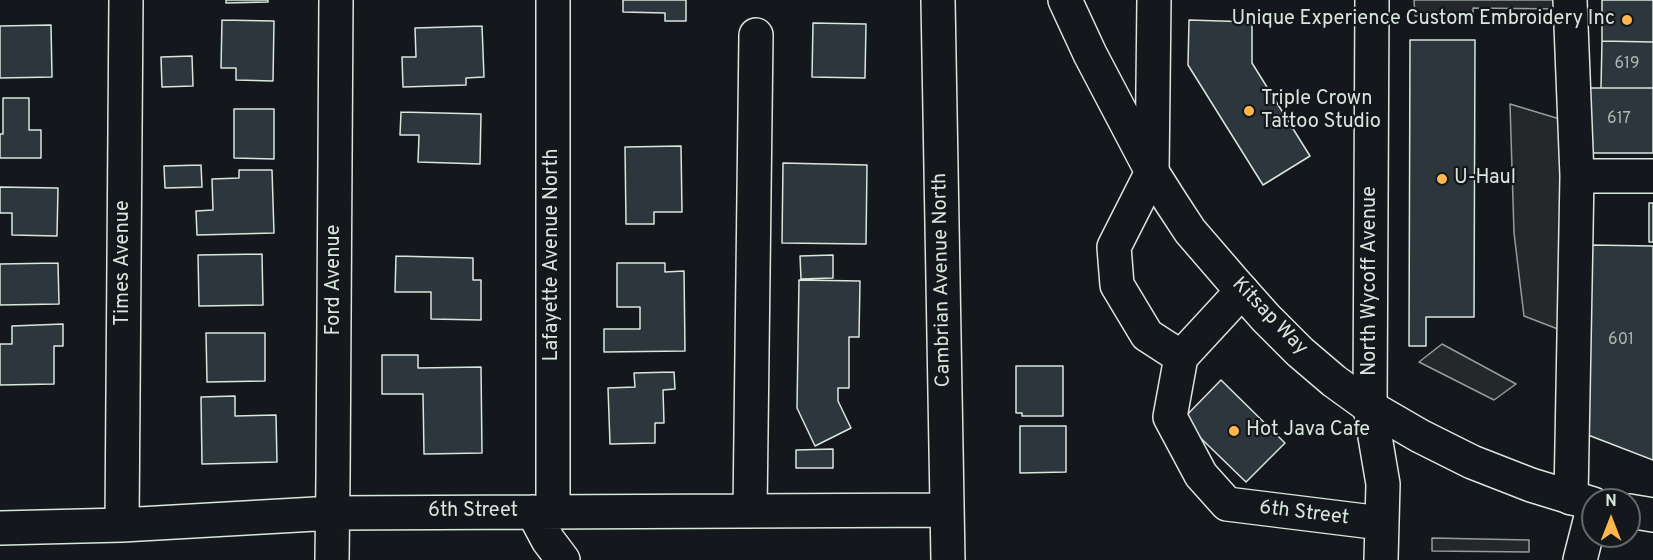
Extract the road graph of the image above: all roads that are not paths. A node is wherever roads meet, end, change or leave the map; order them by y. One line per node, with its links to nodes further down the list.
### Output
1 (126, 0): 23 (street, Times Avenue)
2 (336, 0): 21 (street, Ford Avenue)
3 (554, 0): 19 (street, Lafayette Avenue North)
4 (938, 0): 18 (street, Cambrian Avenue North)
5 (1065, 0): 10 (street, Kitsap Way)
6 (1155, 0): 10 (street)
7 (1372, 0): 15 (street, North Wycoff Avenue)
8 (1570, 0): 11 (street)
9 (756, 35): 20 (street)
10 (1152, 172): 13 (street, Kitsap Way); 14 (street)
11 (1576, 176): 12 (street); 16 (street)
12 (1653, 176)
13 (1242, 291): 14 (street); 15 (street, Kitsap Way)
14 (1181, 357): 22 (street, 6th Street)
15 (1370, 407): 17 (street, Kitsap Way); 22 (street, North Wycoff Avenue)
16 (1586, 488)
17 (1581, 502)
18 (947, 510): 20 (street, 6th Street); 27 (street, Cambrian Avenue North)
19 (543, 511): 20 (street, 6th Street); 21 (street, 6th Street); 26 (street)
20 (750, 511)
21 (333, 513): 23 (street, 6th Street); 25 (street, Ford Avenue)
22 (1381, 523): 28 (street, North Wycoff Avenue)
23 (122, 525): 24 (street, 6th Street)
24 (0, 528)
25 (332, 560)
26 (563, 560)
27 (948, 560)
28 (1381, 560)

